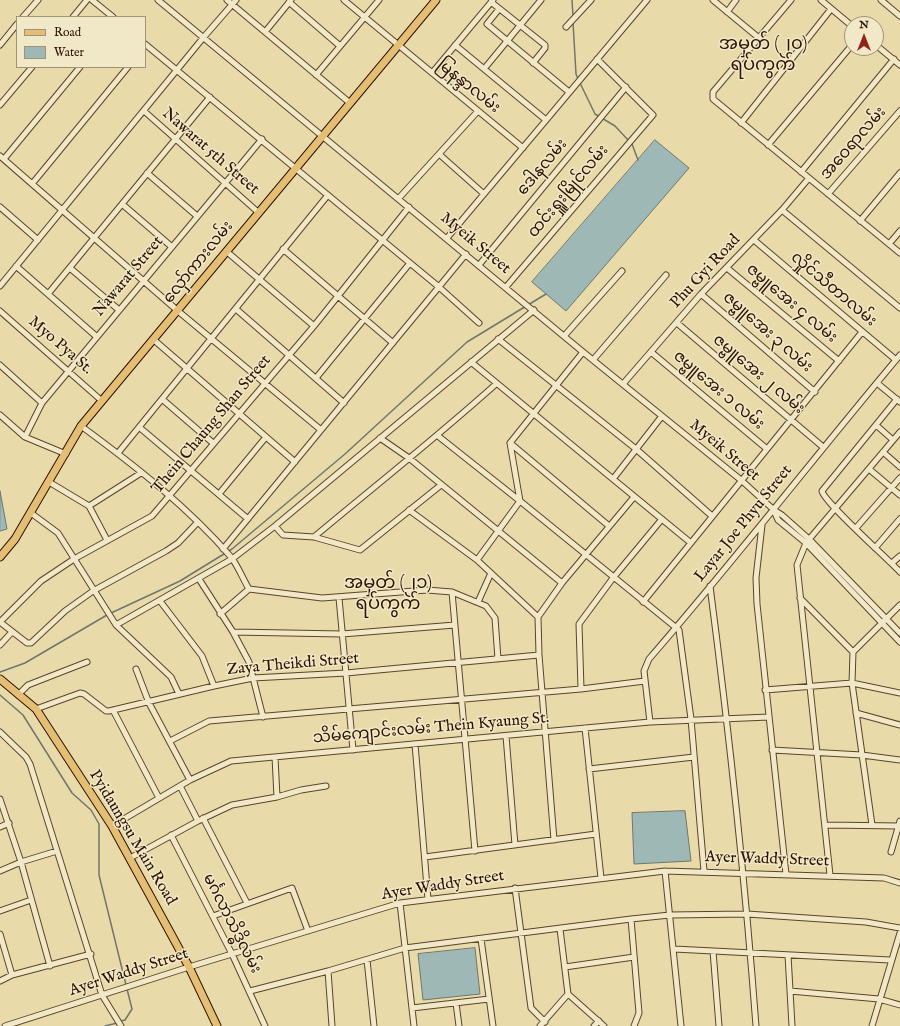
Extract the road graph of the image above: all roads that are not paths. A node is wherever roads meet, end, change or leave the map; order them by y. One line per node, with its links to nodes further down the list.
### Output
1 (38, 0): 23 (street)
2 (87, 0): 24 (street)
3 (92, 0): 25 (street)
4 (158, 0): 33 (street, Myeik Street)
5 (227, 0): 19 (street)
6 (344, 0): 27 (street, မြနန္ဒာလမ်း)
7 (379, 0): 27 (street)
8 (436, 0): 37 (main road, လှော်ကားလမ်း)
9 (541, 0): 30 (street)
10 (591, 0): 31 (street)
11 (647, 0): 43 (street)
12 (713, 0): 22 (street)
13 (736, 0): 22 (street)
14 (791, 0): 34 (street)
15 (821, 0): 20 (street)
16 (881, 0): 26 (street)
17 (290, 1): 32 (street); 40 (street)
18 (492, 1): 21 (street); 38 (street)
19 (235, 2): 32 (street); 33 (street)
20 (831, 8): 28 (street); 63 (street)
21 (499, 9): 30 (street); 35 (street)
22 (727, 12): 34 (street)
23 (24, 16)
24 (74, 16)
25 (112, 16)
26 (900, 16)
27 (364, 17): 37 (street, မြနန္ဒာလမ်း); 40 (street)
28 (844, 19)
29 (16, 25): 36 (street)
30 (520, 26): 35 (street); 45 (street)
31 (566, 27)
32 (264, 32): 53 (street)
33 (204, 38): 51 (street); 64 (street, Myeik Street)
34 (759, 38): 63 (street)
35 (507, 41): 45 (street); 50 (street)
36 (0, 45)
37 (398, 45): 52 (street, မြနန္ဒာလမ်း); 57 (main road, လှော်ကားလမ်း)
38 (455, 45): 50 (street); 52 (street)
39 (146, 46): 51 (street)
40 (340, 46): 53 (street)
41 (884, 51): 44 (street)
42 (844, 55): 67 (street)
43 (597, 59): 54 (street); 55 (street)
44 (894, 59): 46 (street); 72 (street)
45 (533, 63): 55 (street)
46 (900, 65)
47 (31, 68): 58 (street)
48 (79, 68): 70 (street)
49 (127, 68): 77 (street)
50 (484, 69): 62 (street)
51 (178, 70): 56 (street); 59 (street)
52 (432, 73): 60 (street, မြနန္ဒာလမ်း)
53 (316, 75): 57 (street)
54 (626, 87): 103 (street, ဒေါနလမ်း); 113 (street, ထင်းရှူးမြိုင်လမ်း)
55 (569, 92): 62 (street)
56 (210, 97): 65 (street); 66 (street)
57 (350, 103): 64 (main road, လှော်ကားလမ်း)
58 (0, 105)
59 (144, 111): 65 (street, Nawarat 5th Street); 85 (street)
60 (478, 111): 68 (street, မြနန္ဒာလမ်း); 69 (street)
61 (900, 111): 79 (street, အဝေရာလမ်း)
62 (546, 120): 68 (street)
63 (740, 123): 67 (street)
64 (322, 136): 71 (main road, လှော်ကားလမ်း); 81 (street, Myeik Street)
65 (176, 139): 74 (street); 76 (street, Nawarat 5th Street)
66 (262, 139): 71 (street); 76 (street, Nawarat Street)
67 (768, 145): 72 (street)
68 (523, 148): 78 (street)
69 (439, 154): 78 (street); 81 (street)
70 (2, 157): 77 (street)
71 (296, 168): 80 (street); 87 (main road, လှော်ကားလမ်း)
72 (801, 172): 75 (street)
73 (900, 173): 89 (street)
74 (147, 174): 82 (street); 88 (street)
75 (809, 178): 79 (street); 86 (street, Phu Gyi Road)
76 (225, 183): 87 (street, Nawarat 5th Street); 88 (street, Nawarat Street)
77 (32, 184): 85 (street)
78 (484, 194): 92 (street)
79 (828, 194): 89 (street)
80 (328, 195): 94 (street); 98 (street)
81 (399, 198): 84 (street, Myeik Street)
82 (122, 204): 91 (street); 97 (street)
83 (0, 206): 93 (street)
84 (409, 207): 92 (street, Myeik Street); 94 (street, Thein Chaung Shan Street)
85 (62, 210): 91 (street); 93 (street)
86 (782, 210): 95 (street, Phu Gyi Road); 117 (street)
87 (259, 213): 99 (main road, လှော်ကားလမ်း)
88 (197, 216): 97 (street, Nawarat Street)
89 (860, 221): 96 (street)
90 (900, 231): 96 (street)
91 (94, 238): 105 (street); 110 (street)
92 (447, 238): 101 (street, Myeik Street)
93 (38, 240): 104 (street)
94 (383, 240): 102 (street); 116 (street, Thein Chaung Shan Street)
95 (754, 240): 106 (street, Phu Gyi Road); 127 (street, လှိုင်သီတာလမ်း)
96 (889, 244): 100 (street)
97 (172, 247): 110 (street, Nawarat Street)
98 (283, 249): 109 (street); 116 (street)
99 (226, 251): 109 (street); 120 (main road, လှော်ကားလမ်း)
100 (900, 253)
101 (466, 254): 103 (street, Myeik Street); 112 (street)
102 (410, 263): 112 (street); 123 (street)
103 (479, 265): 113 (street, Myeik Street)
104 (16, 266): 111 (street); 114 (street)
105 (70, 268): 114 (street); 119 (street)
106 (727, 268): 115 (street, Phu Gyi Road); 140 (street, ဇမ္ဗူအေး ၄ လမ်း)
107 (622, 271): 128 (street)
108 (666, 275): 138 (street)
109 (259, 279): 118 (street); 126 (street)
110 (143, 281): 119 (street, Nawarat Street); 120 (street)
111 (0, 286)
112 (439, 287): 124 (street); 133 (street)
113 (506, 287): 121 (street, Myeik Street)
114 (48, 294): 129 (street)
115 (701, 294): 125 (street, Phu Gyi Road); 151 (street, ဇမ္ဗူအေး ၃ လမ်း)
116 (338, 296): 123 (street); 126 (street, Thein Chaung Shan Street)
117 (900, 308)
118 (236, 309): 130 (street); 136 (street)
119 (119, 310): 129 (street, Nawarat Street)
120 (178, 310): 130 (street); 132 (main road, လှော်ကားလမ်း)
121 (534, 310): 128 (street, Myeik Street); 131 (street)
122 (0, 311): 144 (street, Myo Pya St.)
123 (364, 319): 133 (street); 145 (street)
124 (479, 323)
125 (677, 323): 135 (street, Phu Gyi Road); 161 (street, ဇမ္ဗူအေး ၂ လမ်း)
126 (314, 326): 136 (street, Thein Chaung Shan Street)
127 (862, 332): 139 (street, လှိုင်သီတာလမ်း); 140 (street)
128 (565, 335): 134 (street, Myeik Street)
129 (96, 337): 144 (street, Nawarat Street)
130 (211, 338): 143 (street); 146 (street)
131 (498, 339): 141 (street); 150 (street)
132 (154, 340): 143 (street); 154 (main road, လှော်ကားလမ်း)
133 (393, 343): 156 (street)
134 (583, 352): 138 (street, Myeik Street); 150 (street)
135 (652, 352): 149 (street, Phu Gyi Road); 175 (street, ဇမ္ဗူအေး ၁ လမ်း)
136 (288, 355): 145 (street); 146 (street, Thein Chaung Shan Street)
137 (900, 355): 139 (street, Layar Joe Phyu Street)
138 (593, 360): 149 (street, Myeik Street)
139 (896, 360): 147 (street, Layar Joe Phyu Street)
140 (838, 361): 151 (street)
141 (471, 362): 148 (street); 170 (street)
142 (0, 365): 155 (street)
143 (187, 368): 152 (street); 157 (street)
144 (68, 371): 154 (street, Myo Pya St.); 155 (street, Nawarat Street)
145 (316, 378): 156 (street)
146 (265, 383): 157 (street, Thein Chaung Shan Street); 165 (street)
147 (877, 383): 153 (street); 173 (street, Layar Joe Phyu Street)
148 (496, 384): 158 (street); 166 (street)
149 (623, 384): 160 (street, Myeik Street)
150 (556, 386): 158 (street); 174 (street)
151 (815, 392): 161 (street)
152 (162, 399): 164 (street); 171 (street)
153 (898, 400): 162 (street)
154 (102, 401): 163 (main road, လှော်ကားလမ်း)
155 (42, 403): 168 (street, Nawarat Street)
156 (344, 403): 165 (street)
157 (239, 413): 169 (street); 171 (street, Thein Chaung Shan Street)
158 (535, 414): 172 (street); 186 (street)
159 (0, 415): 168 (street)
160 (662, 416): 174 (street); 187 (street, Myeik Street)
161 (790, 420): 173 (street, ဇမ္ဗူအေး ၂ လမ်း); 175 (street)
162 (876, 425): 167 (street); 197 (street)
163 (81, 426): 177 (street); 178 (main road, လှော်ကားလမ်း)
164 (139, 427): 177 (street); 183 (street)
165 (321, 430): 180 (street)
166 (438, 436): 179 (street); 195 (street)
167 (898, 436): 176 (street)
168 (25, 437): 178 (street)
169 (266, 437): 180 (street); 191 (street)
170 (380, 438): 179 (street); 207 (street)
171 (213, 443): 183 (street, Thein Chaung Shan Street)
172 (510, 443): 195 (street); 208 (street)
173 (823, 447): 199 (street, Layar Joe Phyu Street)
174 (636, 449): 186 (street); 201 (street)
175 (767, 449): 187 (street)
176 (883, 452): 181 (street); 182 (street)
177 (118, 453): 184 (street)
178 (66, 454): 188 (main road, လှော်ကားလမ်း)
179 (409, 458): 189 (street); 211 (street)
180 (295, 462): 202 (street)
181 (900, 467)
182 (869, 468): 190 (street); 197 (street)
183 (191, 470): 191 (street); 193 (street, Thein Chaung Shan Street)
184 (142, 473): 193 (street); 196 (street)
185 (900, 478): 190 (street)
186 (613, 479): 194 (street)
187 (741, 480): 199 (street, Myeik Street); 201 (street)
188 (49, 482): 196 (street); 200 (main road, လှော်ကားလမ်း)
189 (441, 485): 198 (street); 210 (street)
190 (891, 488): 192 (street); 209 (street)
191 (219, 494): 202 (street)
192 (900, 495)
193 (169, 496): 205 (street); 212 (street, Thein Chaung Shan Street)
194 (634, 497): 203 (street); 208 (street)
195 (520, 501): 210 (street); 217 (street)
196 (88, 506): 212 (street)
197 (836, 509): 209 (street); 213 (street)
198 (409, 510): 211 (street); 222 (street)
199 (774, 510): 206 (street, Layar Joe Phyu Street); 213 (street, Myeik Street)
200 (31, 512): 219 (main road, လှော်ကားလမ်း); 221 (street)
201 (712, 516): 214 (street)
202 (248, 519): 216 (street)
203 (662, 519): 214 (street); 226 (street)
204 (900, 519): 215 (street)
205 (197, 523): 216 (street); 231 (street)
206 (762, 524): 229 (street, Layar Joe Phyu Street); 267 (street)
207 (275, 526): 211 (street); 220 (street)
208 (609, 526): 217 (street)
209 (856, 528): 215 (street)
210 (498, 531): 222 (street); 228 (street)
211 (314, 537)
212 (107, 540): 221 (street, Thein Chaung Shan Street)
213 (807, 541): 234 (street); 241 (street); 244 (street)
214 (691, 543): 237 (street)
215 (875, 548): 223 (street)
216 (223, 550): 220 (street)
217 (586, 555): 226 (street); 228 (street)
218 (900, 556): 223 (street)
219 (0, 557)
220 (230, 557): 227 (street); 230 (street)
221 (74, 559): 231 (street); 242 (street, Thein Chaung Shan Street)
222 (477, 560): 225 (street)
223 (892, 563): 224 (street)
224 (899, 570)
225 (491, 573): 236 (street); 240 (street)
226 (613, 578): 237 (street); 266 (street)
227 (199, 579): 235 (street); 239 (street)
228 (562, 583): 240 (street)
229 (710, 586): 246 (street, Layar Joe Phyu Street); 280 (street)
230 (249, 589): 233 (street); 239 (street)
231 (94, 591): 243 (street); 247 (street)
232 (452, 592): 233 (street); 236 (street); 245 (street)
233 (339, 598): 250 (street)
234 (800, 598): 253 (street); 265 (street)
235 (160, 601): 243 (street); 264 (street)
236 (478, 602): 255 (street)
237 (643, 602): 246 (street)
238 (900, 605): 241 (street)
239 (220, 614): 248 (street)
240 (538, 617): 254 (street)
241 (886, 619): 244 (street); 249 (street)
242 (0, 622): 247 (street)
243 (115, 623): 269 (street)
244 (882, 624): 251 (street); 253 (street)
245 (455, 625): 250 (street); 257 (street)
246 (676, 627): 262 (street, Layar Joe Phyu Street); 281 (street)
247 (12, 632): 252 (street)
248 (233, 632): 250 (street); 260 (street)
249 (900, 633)
250 (342, 634): 259 (street)
251 (900, 642)
252 (0, 645)
253 (853, 652): 263 (street)
254 (539, 655): 255 (street, Zaya Theikdi Street); 268 (street)
255 (498, 659): 257 (street, Zaya Theikdi Street)
256 (87, 662): 271 (street)
257 (459, 663): 259 (street, Zaya Theikdi Street); 272 (street)
258 (136, 669): 273 (street)
259 (346, 673): 260 (street, Zaya Theikdi Street); 274 (street)
260 (253, 678): 264 (street, Zaya Theikdi Street); 279 (street)
261 (0, 679): 271 (main road, Pyidaungsu Main Road)
262 (645, 681): 266 (street); 282 (street, Layar Joe Phyu Street)
263 (852, 683): 265 (street); 270 (street); 277 (street)
264 (214, 686): 269 (street, Zaya Theikdi Street)
265 (809, 686): 267 (street); 293 (street)
266 (581, 689): 268 (street)
267 (766, 690): 278 (street)
268 (542, 692): 272 (street); 286 (street)
269 (179, 694): 273 (street, Zaya Theikdi Street)
270 (900, 694)
271 (18, 695): 275 (main road, Pyidaungsu Main Road)
272 (462, 699): 274 (street); 288 (street)
273 (149, 703): 276 (street, Zaya Theikdi Street); 289 (street)
274 (349, 708): 279 (street); 291 (street)
275 (36, 710): 276 (street); 310 (main road, Pyidaungsu Main Road)
276 (113, 710): 303 (street)
277 (856, 713): 283 (street); 294 (street)
278 (768, 716): 280 (street, သိမ်ကျောင်းလမ်း Thein Kyaung St.); 292 (street)
279 (263, 717): 289 (street)
280 (727, 717): 281 (street, သိမ်ကျောင်းလမ်း Thein Kyaung St.); 325 (street)
281 (691, 719): 282 (street, သိမ်ကျောင်းလမ်း Thein Kyaung St.); 296 (street)
282 (650, 722): 284 (street, သိမ်ကျောင်းလမ်း Thein Kyaung St.)
283 (900, 725)
284 (585, 728): 286 (street, သိမ်ကျောင်းလမ်း Thein Kyaung St.); 298 (street)
285 (0, 732): 317 (street)
286 (546, 732): 287 (street, သိမ်ကျောင်းလမ်း Thein Kyaung St.); 314 (street)
287 (506, 736): 288 (street, သိမ်ကျောင်းလမ်း Thein Kyaung St.); 315 (street)
288 (465, 740): 290 (street, သိမ်ကျောင်းလမ်း Thein Kyaung St.); 316 (street)
289 (170, 741): 299 (street)
290 (415, 744): 291 (street, သိမ်ကျောင်းလမ်း Thein Kyaung St.); 319 (street)
291 (352, 750): 295 (street, သိမ်ကျောင်းလမ်း Thein Kyaung St.)
292 (772, 750): 293 (street); 326 (street)
293 (817, 752): 294 (street); 308 (street)
294 (862, 755): 297 (street); 309 (street)
295 (275, 757): 299 (street, သိမ်ကျောင်းလမ်း Thein Kyaung St.); 302 (street)
296 (694, 757): 298 (street); 324 (street)
297 (900, 760)
298 (589, 769): 312 (street)
299 (190, 780): 300 (street, သိမ်ကျောင်းလမ်း Thein Kyaung St.)
300 (180, 786): 303 (street, သိမ်ကျောင်းလမ်း Thein Kyaung St.); 305 (street)
301 (326, 786): 302 (street)
302 (277, 797): 305 (street)
303 (159, 798): 310 (street, သိမ်ကျောင်းလမ်း Thein Kyaung St.)
304 (0, 799): 306 (street)
305 (200, 820): 313 (street); 333 (street)
306 (8, 823): 311 (street); 321 (street)
307 (899, 823): 309 (street); 318 (street)
308 (826, 825): 309 (street); 327 (street)
309 (872, 825)
310 (112, 826): 320 (main road, Pyidaungsu Main Road)
311 (0, 827)
312 (596, 834): 314 (street); 328 (street)
313 (171, 835): 320 (street); 338 (street, မင်္ဂလာသိဒ္ဓိလမ်း)
314 (554, 840): 315 (street)
315 (515, 845): 316 (street)
316 (475, 850): 319 (street)
317 (57, 851): 321 (street); 351 (street)
318 (891, 852)
319 (425, 857): 331 (street)
320 (130, 858): 358 (main road, Pyidaungsu Main Road)
321 (21, 862): 322 (street); 332 (street)
322 (0, 871)
323 (665, 871): 324 (street, Ayer Waddy Street); 328 (street, Ayer Waddy Street); 337 (street)
324 (704, 871): 325 (street, Ayer Waddy Street)
325 (742, 873): 326 (street, Ayer Waddy Street); 336 (street)
326 (786, 874): 327 (street, Ayer Waddy Street)
327 (830, 875): 329 (street, Ayer Waddy Street)
328 (601, 878): 330 (street, Ayer Waddy Street)
329 (900, 882)
330 (515, 888): 331 (street, Ayer Waddy Street); 345 (street)
331 (428, 899): 334 (street, Ayer Waddy Street)
332 (31, 900): 335 (street); 357 (street)
333 (247, 903): 338 (street); 342 (street)
334 (400, 903): 342 (street, Ayer Waddy Street); 347 (street)
335 (0, 910)
336 (748, 914): 337 (street); 340 (street); 350 (street)
337 (670, 915): 339 (street); 348 (street)
338 (213, 916): 352 (street, မင်္ဂလာသိဒ္ဓိလမ်း)
339 (630, 919): 341 (street); 354 (street)
340 (900, 928)
341 (560, 930): 345 (street); 359 (street)
342 (308, 931): 352 (street, Ayer Waddy Street)
343 (900, 933): 356 (street)
344 (0, 934): 361 (street)
345 (522, 934): 346 (street); 373 (street)
346 (481, 939): 347 (street); 367 (street)
347 (405, 948): 355 (street); 371 (street)
348 (674, 949): 349 (street); 387 (street)
349 (713, 951): 350 (street); 388 (street)
350 (750, 953): 353 (street); 389 (street)
351 (90, 954): 357 (street); 366 (street)
352 (232, 954): 358 (street, Ayer Waddy Street); 363 (street, မင်္ဂလာသိဒ္ဓိလမ်း)
353 (788, 955): 356 (street); 364 (street)
354 (634, 957): 359 (street); 386 (street)
355 (367, 960): 360 (street); 379 (street)
356 (890, 960): 368 (street)
357 (50, 966): 361 (street)
358 (189, 967): 366 (street, Ayer Waddy Street); 376 (main road, Pyidaungsu Main Road)
359 (565, 967): 365 (street)
360 (328, 971): 363 (street); 378 (street)
361 (12, 975): 362 (street)
362 (0, 981)
363 (250, 991): 377 (street, မင်္ဂလာသိဒ္ဓိလမ်း)
364 (790, 991): 368 (street); 390 (street)
365 (568, 994): 372 (street); 373 (street)
366 (102, 995): 374 (street, Ayer Waddy Street); 375 (street)
367 (489, 999): 369 (street); 382 (street)
368 (879, 999): 370 (street); 391 (street)
369 (456, 1003): 371 (street); 381 (street)
370 (900, 1004)
371 (412, 1008): 380 (street)
372 (598, 1021): 384 (street); 385 (street)
373 (544, 1022): 383 (street)
374 (5, 1026)
375 (121, 1026)
376 (218, 1026)
377 (265, 1026)
378 (332, 1026)
379 (374, 1026)
380 (414, 1026)
381 (459, 1026)
382 (493, 1026)
383 (540, 1026)
384 (594, 1026)
385 (604, 1026)
386 (634, 1026)
387 (681, 1026)
388 (719, 1026)
389 (756, 1026)
390 (792, 1026)
391 (872, 1026)

